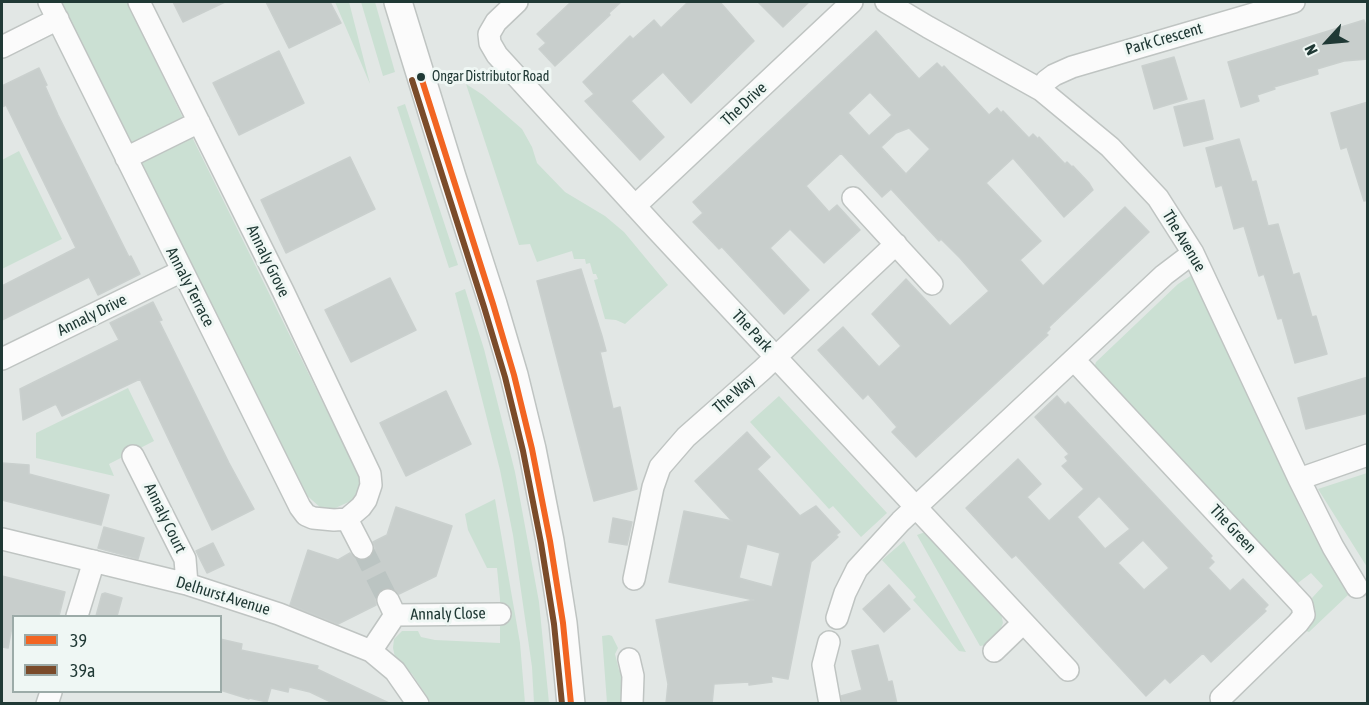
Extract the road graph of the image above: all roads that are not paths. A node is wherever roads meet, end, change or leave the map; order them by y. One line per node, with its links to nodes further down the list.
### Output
1 (139, 2): 10 (street, Annaly Grove)
2 (398, 2): 43 (street)
3 (517, 2): 13 (street, The Park)
4 (852, 2): 13 (street, The Drive)
5 (886, 2): 9 (street, The Avenue)
6 (1294, 2): 9 (street, Park Crescent)
7 (54, 10): 8 (street, Annaly Terrace); 11 (street, Annaly Terrace)
8 (2, 47)
9 (1041, 90): 15 (street, The Avenue)
10 (199, 122): 11 (street); 25 (street, Annaly Grove)
11 (126, 158): 16 (street, Annaly Terrace)
12 (853, 198): 14 (street)
13 (635, 206): 18 (street, The Park)
14 (896, 244): 17 (street); 18 (street, The Way)
15 (1193, 253): 20 (street); 23 (street, The Avenue)
16 (182, 271): 19 (street, Annaly Drive); 25 (street, Annaly Terrace)
17 (932, 284)
18 (776, 356): 24 (street, The Park); 29 (street, The Way)
19 (2, 359)
20 (1074, 360): 24 (street); 41 (street, The Green)
21 (1368, 455): 23 (street)
22 (134, 456): 30 (street, Annaly Court)
23 (1299, 479): 31 (street, The Avenue)
24 (916, 507): 34 (street); 35 (street, The Park)
25 (347, 519): 27 (street)
26 (2, 539): 28 (street, Delhurst Avenue)
27 (362, 548)
28 (94, 561): 30 (street, Delhurst Avenue); 33 (street)
29 (634, 579)
30 (187, 584): 37 (street, Delhurst Avenue)
31 (1357, 587)
32 (500, 614): 37 (street, Annaly Close)
33 (77, 615)
34 (837, 618)
35 (1023, 623): 38 (street); 40 (street, The Park)
36 (829, 642): 45 (street)
37 (371, 651): 42 (street, Delhurst Avenue)
38 (994, 651)
39 (629, 659): 44 (street)
40 (1068, 670)
41 (1221, 698)
42 (418, 704)
43 (571, 704)
44 (632, 704)
45 (830, 704)

